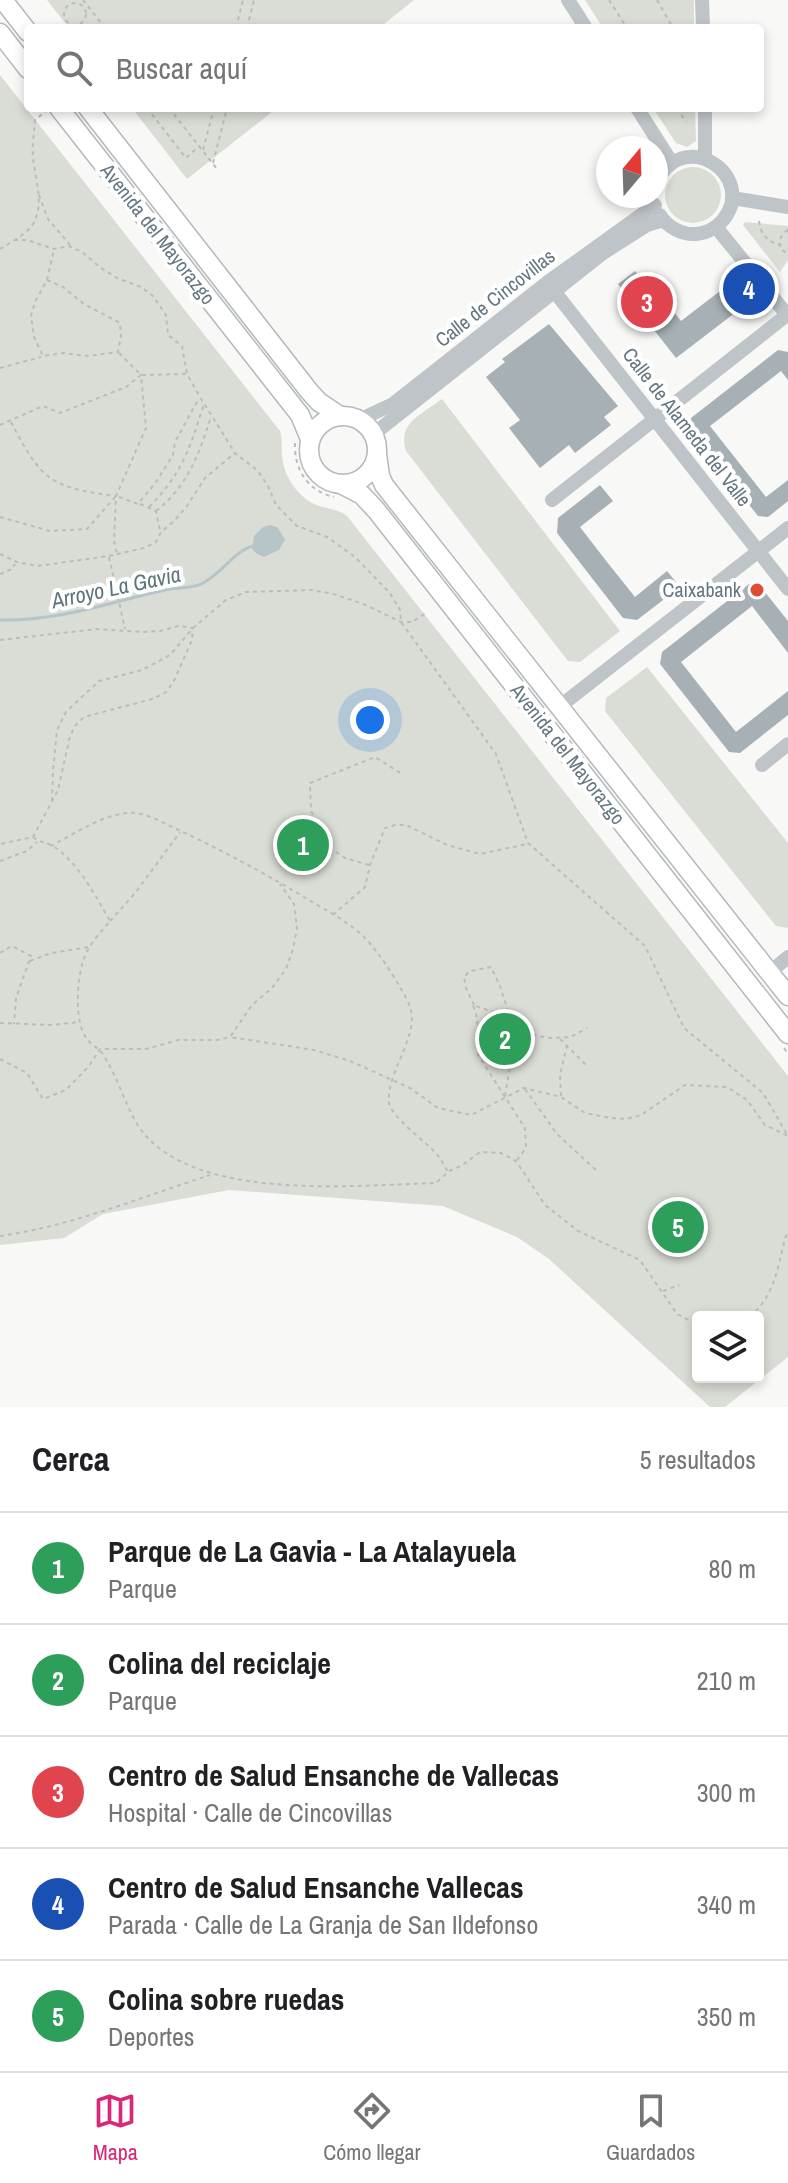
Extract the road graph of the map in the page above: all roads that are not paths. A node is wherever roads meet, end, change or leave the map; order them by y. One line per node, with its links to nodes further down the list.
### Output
1 (3, 0): 6 (main road)
2 (568, 0): 4 (street)
3 (702, 0): 5 (street)
4 (583, 24)
5 (703, 24)
6 (24, 27)
7 (0, 33): 8 (main road)
8 (24, 64)
9 (62, 112): 27 (main road, Avenida del Mayorazgo)
10 (91, 112): 24 (main road, Avenida del Mayorazgo)
11 (640, 112): 14 (street)
12 (705, 112): 13 (street)
13 (705, 158): 14 (street); 16 (street)
14 (672, 163): 15 (street)
15 (668, 167)
16 (732, 198): 17 (street); 21 (street)
17 (788, 207)
18 (645, 208): 26 (street, Calle de Cincovillas)
19 (658, 208): 20 (street)
20 (663, 220): 21 (street); 22 (street, Calle de Cincovillas)
21 (716, 227): 23 (street)
22 (554, 291): 25 (street, Calle de Alameda del Valle); 28 (street, Calle de Cincovillas)
23 (788, 316): 25 (street)
24 (340, 416): 26 (main road); 27 (main road)
25 (655, 419): 30 (street); 32 (street, Calle de Alameda del Valle)
26 (359, 420): 28 (main road)
27 (310, 439): 29 (main road)
28 (376, 445): 29 (main road); 34 (main road, Avenida del Mayorazgo)
29 (341, 484): 40 (main road, Avenida del Mayorazgo)
30 (552, 500)
31 (788, 528): 32 (street)
32 (758, 551): 33 (street, Calle de Alameda del Valle); 34 (street)
33 (788, 589)
34 (559, 707): 38 (main road, Avenida del Mayorazgo)
35 (788, 744): 36 (street)
36 (762, 765)
37 (788, 957): 38 (street)
38 (769, 973): 39 (main road, Avenida del Mayorazgo)
39 (788, 996)
40 (788, 1034)

